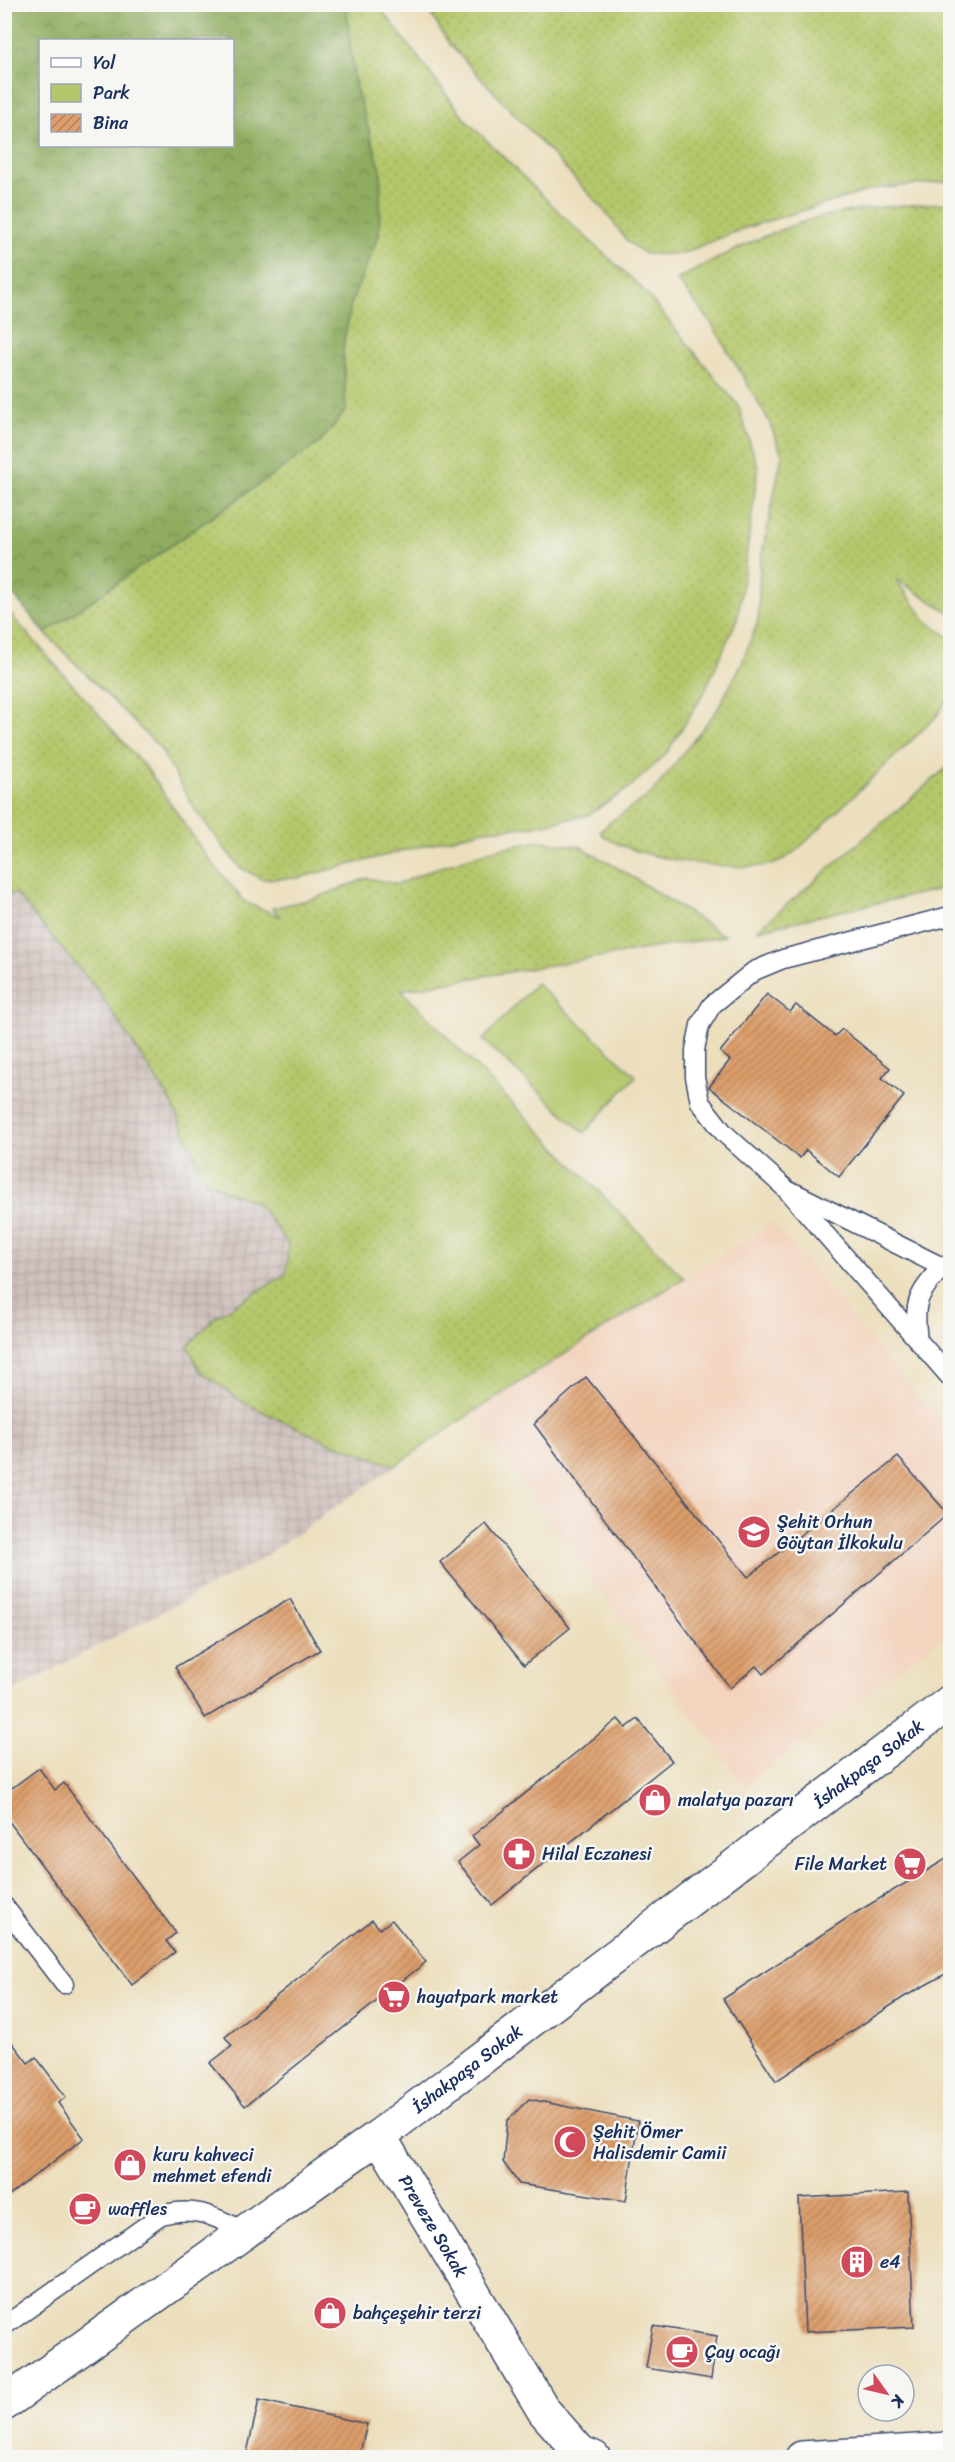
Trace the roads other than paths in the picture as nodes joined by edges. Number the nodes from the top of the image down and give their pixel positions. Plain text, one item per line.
1 (951, 916) edge
2 (785, 1188) junction
3 (947, 1269) edge
4 (918, 1340) junction
5 (951, 1377) edge
6 (951, 1702) edge
7 (4, 1906) edge
8 (64, 1984) dead end
9 (379, 2136) junction
10 (246, 2232) junction
11 (4, 2326) edge
12 (4, 2404) edge
13 (951, 2449) edge
14 (594, 2457) edge
15 (802, 2457) edge

1 - 2 lane
2 - 3 lane
2 - 4 lane
3 - 4 lane
4 - 5 lane
6 - 9 street, İshakpaşa Sokak
7 - 8 lane
9 - 10 street, İshakpaşa Sokak
9 - 14 street, Preveze Sokak
10 - 11 lane
10 - 12 street, İshakpaşa Sokak
13 - 15 street

